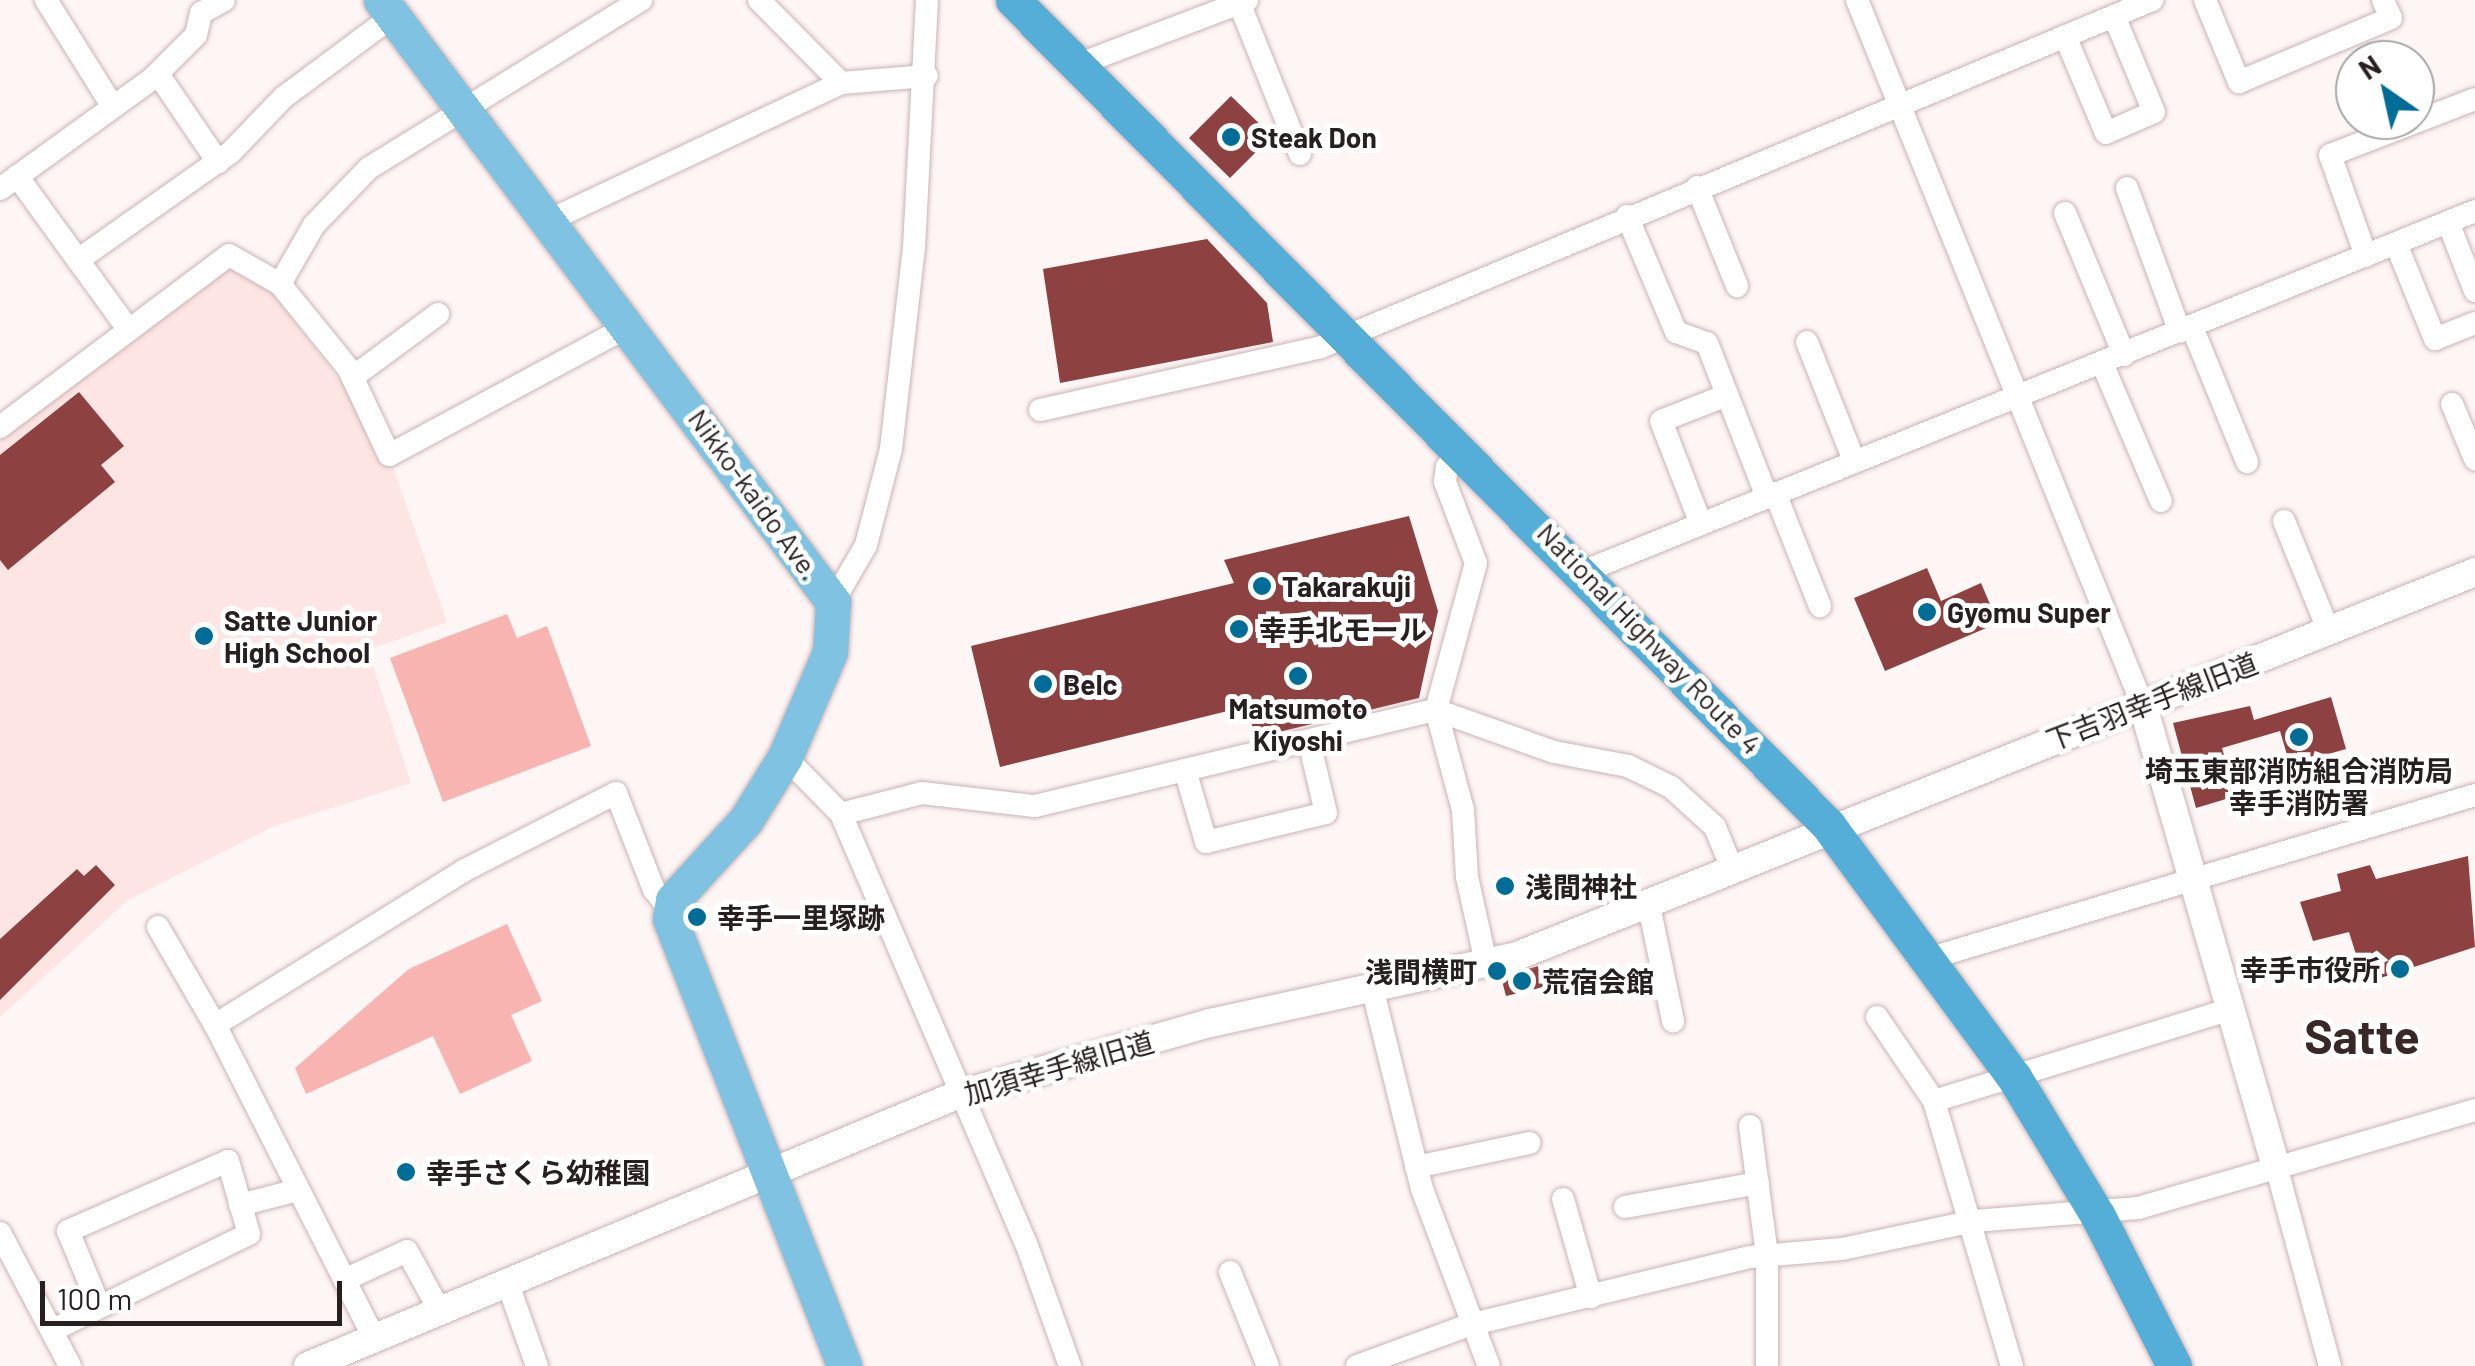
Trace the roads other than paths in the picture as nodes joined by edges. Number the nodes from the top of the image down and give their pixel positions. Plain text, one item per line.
1 (46, 0) edge
2 (224, 0) edge
3 (641, 0) edge
4 (758, 0) edge
5 (927, 0) edge
6 (1012, 0) edge
7 (1858, 0) edge
8 (2152, 0) edge
9 (2205, 0) edge
10 (2383, 0) edge
11 (1242, 1) edge
12 (387, 8) edge
13 (2114, 16) junction
14 (2065, 36) junction
15 (1078, 65) junction
16 (158, 74) junction
17 (927, 76) junction
18 (841, 84) junction
19 (2475, 98) edge
20 (1900, 104) junction
21 (113, 107) junction
22 (464, 107) junction
23 (1300, 154) dead end
24 (218, 162) junction
25 (9, 183) edge
26 (1697, 187) junction
27 (2126, 188) dead end
28 (2475, 211) edge
29 (2065, 212) dead end
30 (1627, 216) junction
31 (550, 220) junction
32 (2448, 222) junction
33 (2396, 244) junction
34 (2366, 256) junction
35 (78, 260) junction
36 (280, 284) junction
37 (1737, 286) dead end
38 (2475, 291) edge
39 (438, 314) dead end
40 (2475, 324) edge
41 (126, 326) junction
42 (629, 326) junction
43 (2186, 330) junction
44 (1346, 333) junction
45 (1806, 342) dead end
46 (2113, 359) junction
47 (354, 377) junction
48 (1727, 394) junction
49 (2017, 399) junction
50 (2452, 404) dead end
51 (1040, 410) dead end
52 (0, 426) edge
53 (1466, 450) junction
54 (2475, 459) edge
55 (1854, 462) junction
56 (2247, 462) dead end
57 (1771, 495) junction
58 (2161, 502) dead end
59 (2284, 520) dead end
60 (1701, 524) junction
61 (1585, 571) junction
62 (2475, 572) edge
63 (833, 602) junction
64 (1820, 606) dead end
65 (2328, 632) junction
66 (2143, 706) junction
67 (1436, 710) junction
68 (1308, 741) junction
69 (785, 757) junction
70 (1185, 770) junction
71 (2475, 795) edge
72 (842, 814) junction
73 (1828, 825) junction
74 (1732, 866) junction
75 (2193, 876) junction
76 (1648, 901) junction
77 (670, 908) junction
78 (158, 927) dead end
79 (1932, 958) junction
80 (1486, 962) junction
81 (1372, 987) junction
82 (2231, 1009) junction
83 (1878, 1017) dead end
84 (1672, 1020) dead end
85 (215, 1026) junction
86 (2014, 1078) junction
87 (957, 1096) junction
88 (1934, 1101) junction
89 (2475, 1110) edge
90 (1750, 1126) dead end
91 (1530, 1142) dead end
92 (2275, 1162) junction
93 (1416, 1167) junction
94 (770, 1173) junction
95 (1758, 1183) junction
96 (298, 1190) junction
97 (1563, 1199) dead end
98 (240, 1205) junction
99 (1626, 1207) dead end
100 (2098, 1216) junction
101 (1974, 1221) junction
102 (0, 1233) edge
103 (1767, 1256) junction
104 (1230, 1272) dead end
105 (344, 1280) junction
106 (509, 1286) junction
107 (1591, 1297) junction
108 (98, 1303) junction
109 (441, 1312) junction
110 (1470, 1325) junction
111 (57, 1328) junction
112 (374, 1338) junction
113 (2171, 1365) edge
114 (70, 1366) edge
115 (308, 1366) edge
116 (536, 1366) edge
117 (844, 1366) edge
118 (1070, 1366) edge
119 (1268, 1366) edge
120 (1357, 1366) edge
121 (1489, 1366) edge
122 (1766, 1366) edge
123 (2012, 1366) edge
124 (2330, 1366) edge

1 - 21 street
2 - 16 street
3 - 22 street
4 - 18 street
5 - 17 street
6 - 15 highway, National Highway Route 4
7 - 20 street
8 - 13 street
9 - 10 street
11 - 15 street
11 - 23 street
12 - 22 main road, Nikko-kaido Ave.
12 - 24 street
13 - 14 street
13 - 14 street
14 - 20 street
15 - 44 highway, National Highway Route 4
16 - 21 street
16 - 24 street
17 - 18 street
17 - 63 street
18 - 31 street
19 - 34 street
20 - 26 street
20 - 49 street
21 - 25 street
22 - 31 main road, Nikko-kaido Ave.
22 - 36 street
24 - 35 street
25 - 35 street
26 - 30 street
26 - 37 street
27 - 43 street
28 - 32 street
29 - 46 street
30 - 44 street
30 - 48 street
31 - 42 main road, Nikko-kaido Ave.
32 - 33 street
32 - 38 street
33 - 34 street
33 - 40 street
34 - 43 street
35 - 41 street
36 - 41 street
36 - 47 street
39 - 47 street
41 - 52 street
42 - 47 street
42 - 63 main road, Nikko-kaido Ave.
43 - 46 street
43 - 56 street
44 - 51 street
44 - 53 highway, National Highway Route 4
45 - 55 street
46 - 49 street
46 - 58 street
48 - 57 street
48 - 60 street
49 - 55 street
49 - 66 street
50 - 54 street
53 - 61 highway, National Highway Route 4
53 - 67 street
55 - 57 street
57 - 60 street
57 - 64 street
59 - 65 street
60 - 61 street
61 - 73 highway, National Highway Route 4
62 - 65 street, 下吉羽幸手線旧道
63 - 69 main road, Nikko-kaido Ave.
65 - 66 street, 下吉羽幸手線旧道
66 - 73 street, 下吉羽幸手線旧道
66 - 75 street
67 - 68 street
67 - 74 street
67 - 80 street
68 - 70 street
68 - 70 street
69 - 72 street
69 - 77 main road, Nikko-kaido Ave.
70 - 72 street
71 - 75 street
72 - 87 street
73 - 74 street, 加須幸手線旧道
73 - 79 highway, National Highway Route 4
74 - 76 street, 加須幸手線旧道
75 - 79 street
75 - 82 street
76 - 80 street, 加須幸手線旧道
76 - 84 street
77 - 85 street
77 - 94 main road
78 - 85 street
79 - 86 highway, National Highway Route 4
80 - 81 street, 加須幸手線旧道
81 - 87 street, 加須幸手線旧道
81 - 93 street
82 - 86 street
82 - 92 street
83 - 88 street
85 - 96 street
86 - 88 street
86 - 100 highway, National Highway Route 4
87 - 94 street, 加須幸手線旧道
87 - 118 street
88 - 101 street
89 - 92 street
90 - 95 street
91 - 93 street
92 - 100 street
92 - 124 street
93 - 110 street
94 - 106 street, 加須幸手線旧道
94 - 117 main road
95 - 99 street
95 - 103 street
96 - 98 street
96 - 105 street
97 - 107 street
98 - 108 street
98 - 108 street
100 - 101 street
100 - 113 highway, National Highway Route 4
101 - 103 street
101 - 123 street
102 - 111 street
103 - 107 street
103 - 122 street
104 - 119 street
105 - 109 street
105 - 112 street
106 - 109 street, 加須幸手線旧道
106 - 116 street
107 - 110 street
108 - 111 street
109 - 112 street, 加須幸手線旧道
110 - 120 street
110 - 121 street
111 - 114 street
112 - 115 street, 加須幸手線旧道

